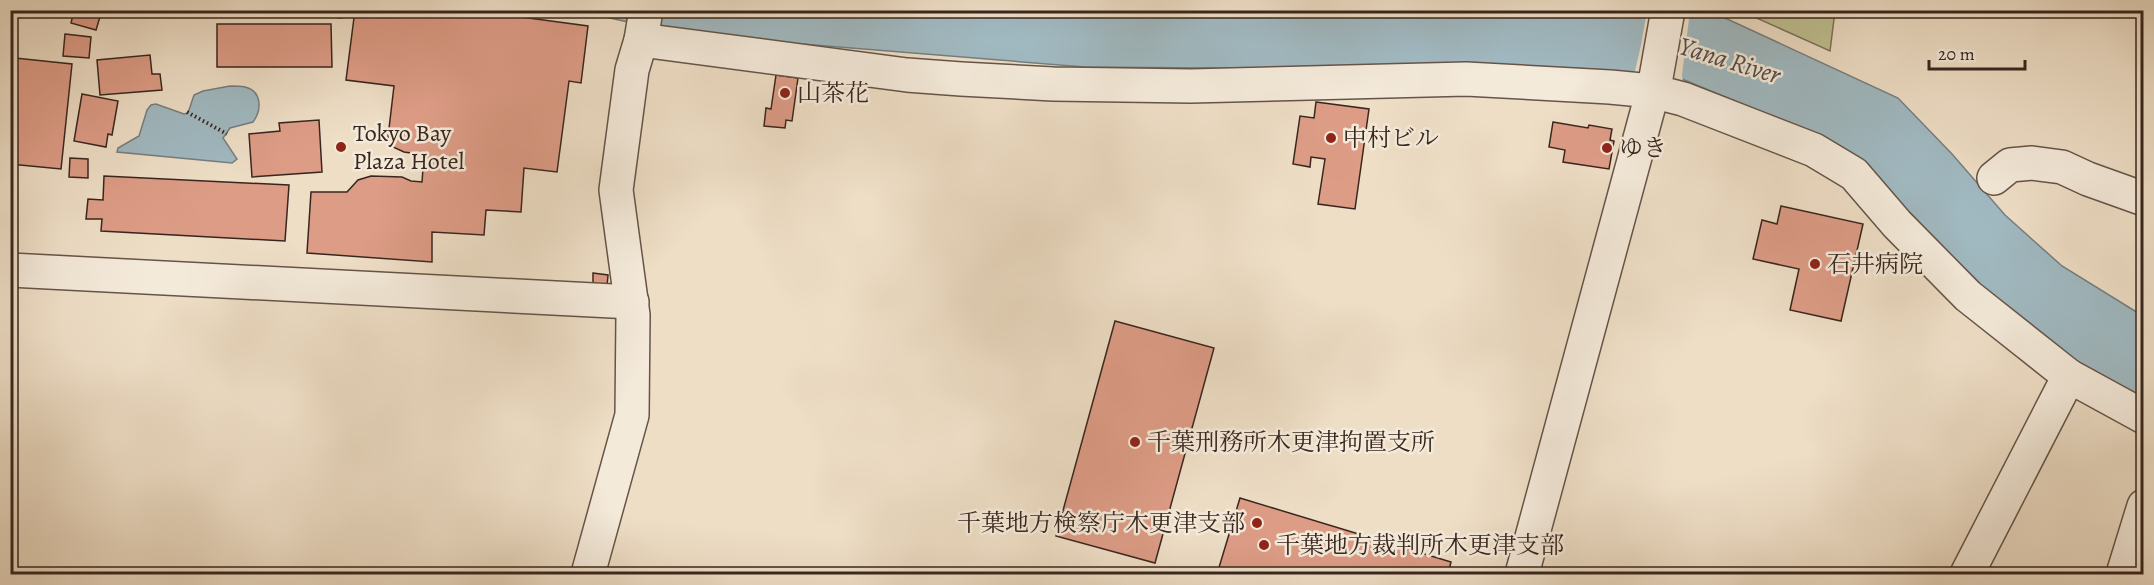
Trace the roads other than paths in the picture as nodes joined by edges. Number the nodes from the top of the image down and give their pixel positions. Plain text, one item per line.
1 (1668, 10) edge
2 (644, 27) edge
3 (1653, 87) junction
4 (1994, 178) dead end
5 (2144, 199) edge
6 (10, 270) edge
7 (632, 302) junction
8 (2068, 376) junction
9 (2144, 417) edge
10 (2144, 506) edge
11 (588, 574) edge
12 (1522, 574) edge
13 (1967, 574) edge
14 (2123, 574) edge

1 - 3 street
2 - 3 street
2 - 7 street
3 - 8 street
3 - 12 street
4 - 5 street
6 - 7 street
7 - 11 street
8 - 9 street
8 - 13 street
10 - 14 street

